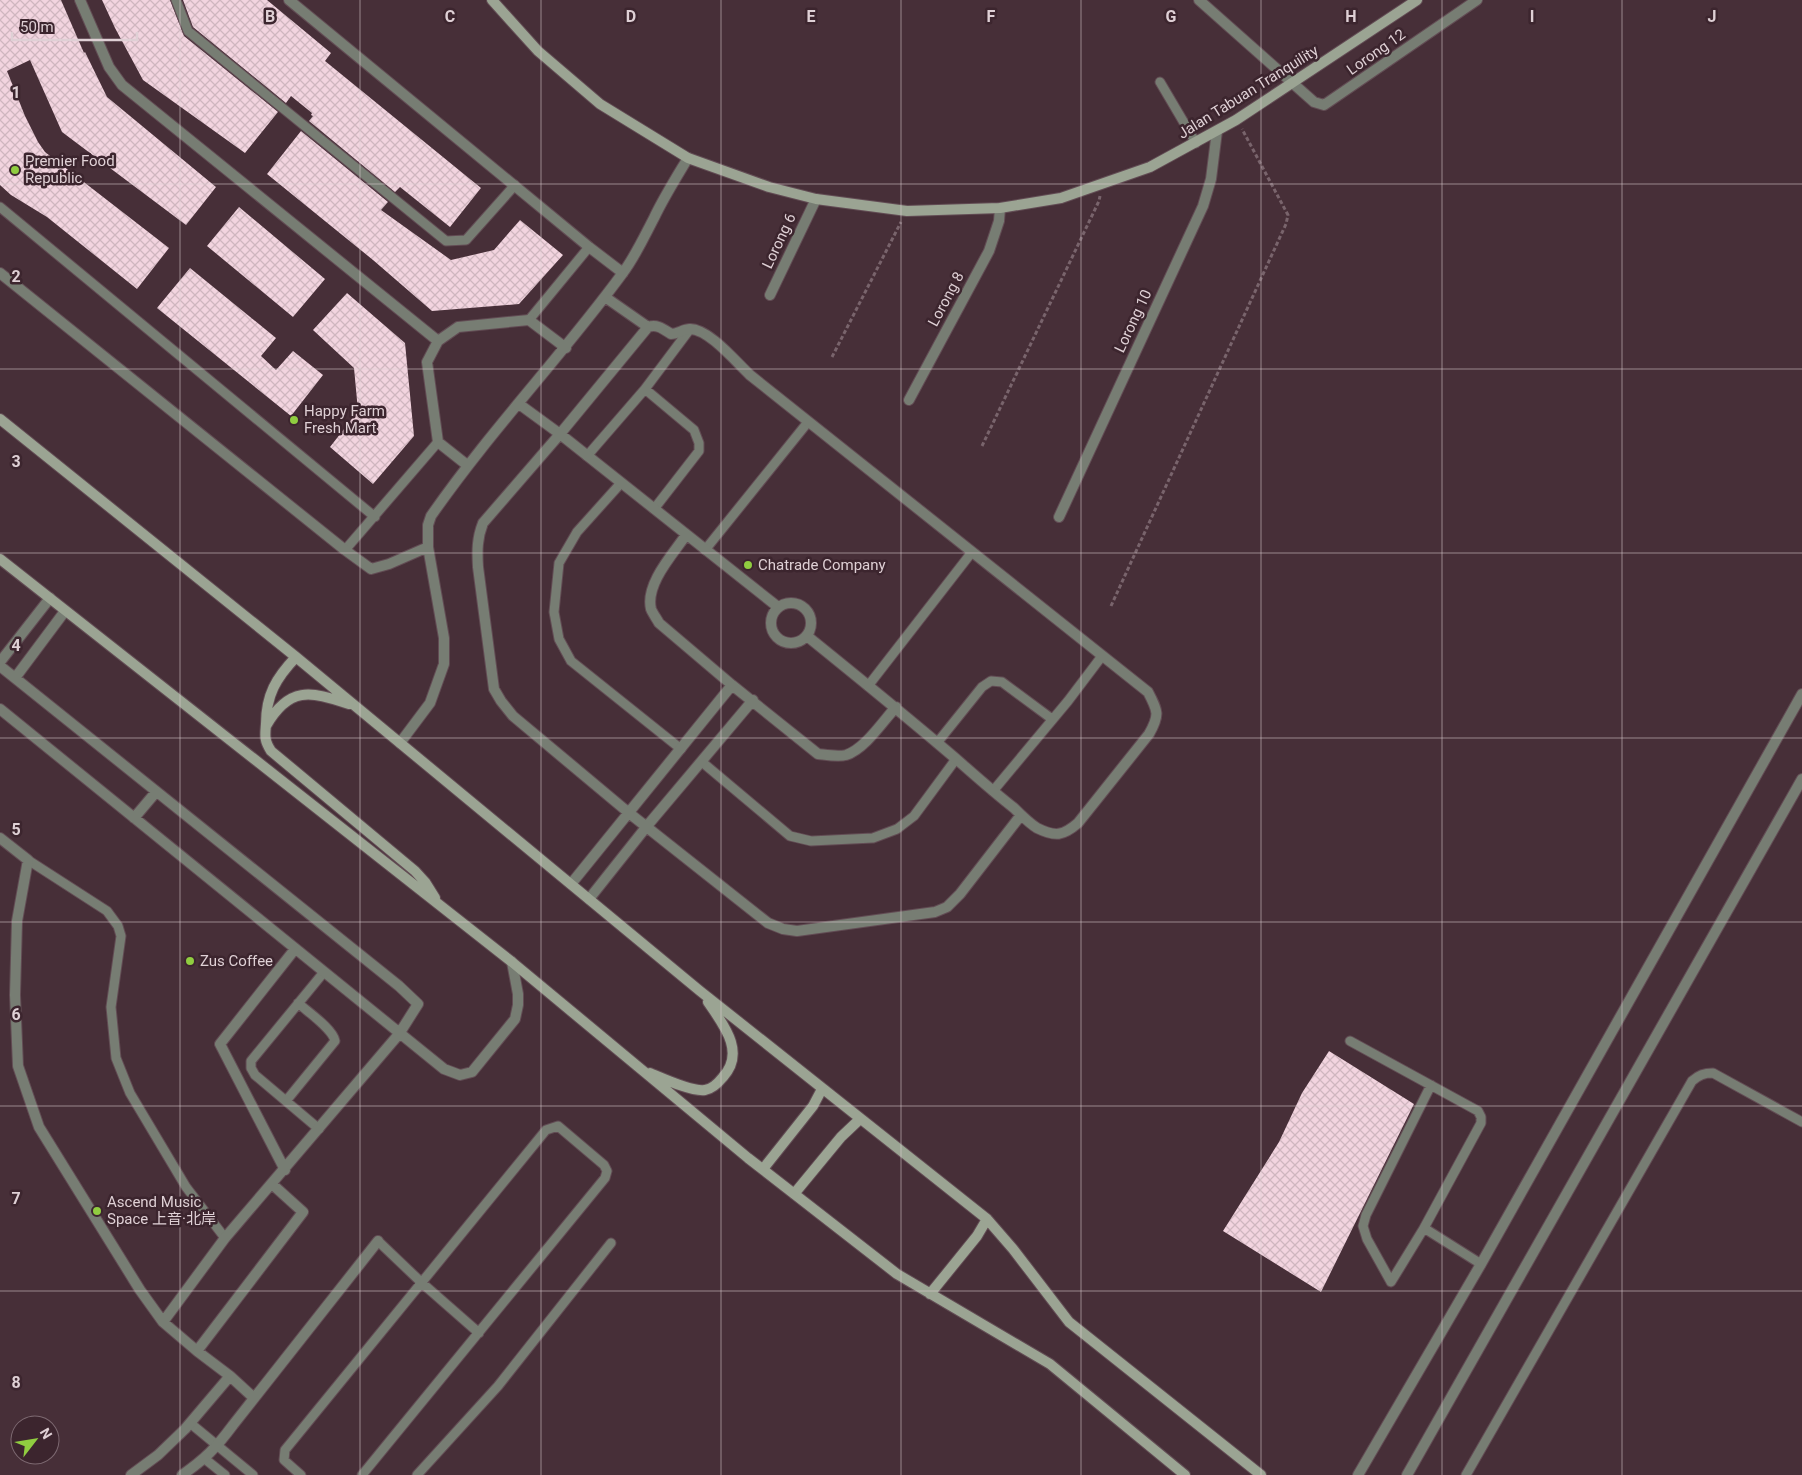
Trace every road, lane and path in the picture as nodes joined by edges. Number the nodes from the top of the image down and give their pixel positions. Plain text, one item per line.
1 (80, 0) edge
2 (176, 0) edge
3 (289, 0) edge
4 (492, 0) edge
5 (1199, 0) edge
6 (1417, 0) edge
7 (1477, 0) edge
8 (1160, 82) dead end
9 (1294, 83) junction
10 (1236, 120) junction
11 (1217, 131) junction
12 (1196, 143) junction
13 (688, 158) junction
14 (514, 185) junction
15 (1097, 187) junction
16 (816, 199) junction
17 (0, 207) edge
18 (1000, 208) junction
19 (907, 211) junction
20 (589, 247) junction
21 (0, 273) edge
22 (623, 273) junction
23 (770, 295) dead end
24 (605, 297) junction
25 (529, 320) junction
26 (648, 327) junction
27 (690, 329) junction
28 (438, 341) junction
29 (566, 348) junction
30 (832, 357) dead end
31 (644, 389) junction
32 (910, 400) dead end
33 (519, 404) junction
34 (0, 419) edge
35 (808, 422) junction
36 (560, 434) junction
37 (438, 442) junction
38 (982, 446) dead end
39 (587, 456) junction
40 (467, 465) junction
41 (621, 483) junction
42 (654, 509) junction
43 (375, 517) junction
44 (1059, 517) dead end
45 (686, 535) junction
46 (428, 547) junction
47 (345, 550) junction
48 (705, 550) junction
49 (972, 552) junction
50 (0, 559) edge
51 (50, 598) junction
52 (1111, 606) dead end
53 (778, 607) junction
54 (65, 611) junction
55 (807, 636) junction
56 (1102, 656) junction
57 (296, 657) junction
58 (0, 662) edge
59 (0, 666) edge
60 (15, 678) junction
61 (732, 685) junction
62 (868, 686) junction
63 (1802, 694) edge
64 (753, 700) junction
65 (356, 707) junction
66 (896, 707) junction
67 (0, 709) edge
68 (1052, 719) junction
69 (266, 726) junction
70 (400, 743) junction
71 (937, 743) junction
72 (681, 750) junction
73 (956, 759) junction
74 (702, 762) junction
75 (1802, 780) edge
76 (993, 791) junction
77 (156, 792) junction
78 (630, 813) junction
79 (1021, 815) junction
80 (134, 818) junction
81 (647, 826) junction
82 (0, 838) edge
83 (28, 860) junction
84 (571, 884) junction
85 (589, 899) junction
86 (438, 903) junction
87 (295, 949) junction
88 (512, 962) junction
89 (324, 972) junction
90 (700, 991) junction
91 (298, 1003) junction
92 (400, 1034) junction
93 (1350, 1041) dead end
94 (640, 1069) junction
95 (1431, 1085) junction
96 (822, 1089) junction
97 (286, 1101) junction
98 (860, 1119) junction
99 (1802, 1122) edge
100 (319, 1129) junction
101 (762, 1169) junction
102 (285, 1170) junction
103 (272, 1184) junction
104 (794, 1194) junction
105 (987, 1219) junction
106 (1424, 1228) junction
107 (225, 1238) junction
108 (378, 1241) joint
109 (611, 1243) dead end
110 (1481, 1264) junction
111 (422, 1283) junction
112 (930, 1294) junction
113 (163, 1322) junction
114 (479, 1333) junction
115 (197, 1351) junction
116 (230, 1376) junction
117 (254, 1398) junction
118 (190, 1423) junction
119 (218, 1446) junction
120 (205, 1459) junction
121 (131, 1475) edge
122 (182, 1475) edge
123 (225, 1475) edge
124 (253, 1475) edge
125 (301, 1475) edge
126 (362, 1475) edge
127 (417, 1475) edge
128 (1185, 1475) edge
129 (1262, 1475) edge
130 (1358, 1475) edge
131 (1407, 1475) edge
132 (1466, 1475) edge

1 - 28 street
2 - 14 lane
3 - 14 street
4 - 13 street, Jalan Tabuan Tranquility
5 - 9 street
6 - 9 street, Jalan Tabuan Tranquility
7 - 9 street, Lorong 12
8 - 12 lane
9 - 10 street, Jalan Tabuan Tranquility
10 - 11 street, Jalan Tabuan Tranquility
10 - 52 path
11 - 12 street, Jalan Tabuan Tranquility
11 - 44 street, Lorong 10
12 - 15 street, Jalan Tabuan Tranquility
13 - 16 street, Jalan Tabuan Tranquility
13 - 22 street
14 - 20 street
15 - 18 street, Jalan Tabuan Tranquility
15 - 38 path
16 - 19 street, Jalan Tabuan Tranquility
16 - 23 street, Lorong 6
17 - 43 lane
18 - 19 street, Jalan Tabuan Tranquility
18 - 32 street, Lorong 8
19 - 30 path
20 - 22 street
20 - 25 lane
21 - 47 street
22 - 24 street
24 - 26 street
24 - 29 street
25 - 28 street
25 - 29 street
26 - 27 street
26 - 36 street
27 - 31 lane
27 - 35 street
28 - 37 street
29 - 33 street
31 - 39 lane
31 - 42 lane
33 - 36 street
33 - 40 street
34 - 57 street
35 - 48 lane
35 - 49 street
36 - 39 street
36 - 78 street
37 - 40 street
37 - 43 lane
39 - 41 street
40 - 46 street
41 - 42 street
41 - 72 lane
42 - 45 street
43 - 47 lane
45 - 48 street
45 - 61 street
46 - 47 street
46 - 70 street
48 - 53 street
49 - 56 street
49 - 62 lane
50 - 51 street
51 - 54 street
51 - 58 street
53 - 55 street
53 - 55 street
54 - 60 street
54 - 86 street
55 - 62 street
56 - 68 lane
56 - 79 street
57 - 65 street
57 - 69 street
59 - 60 street
60 - 77 street
61 - 64 street
61 - 72 street
62 - 66 street
63 - 110 street
64 - 66 street
64 - 74 street
65 - 69 street
65 - 70 street
66 - 71 street
67 - 80 street
68 - 71 lane
68 - 76 lane
69 - 86 street
70 - 84 street
71 - 73 street
72 - 78 street
73 - 74 lane
73 - 76 street
74 - 81 street
75 - 131 street
76 - 79 street
77 - 80 street
77 - 92 street
78 - 81 street
78 - 84 street
79 - 81 street
80 - 87 street
81 - 85 street
82 - 83 street
83 - 107 lane
83 - 113 street
84 - 85 street
85 - 90 street
86 - 88 street
87 - 89 street
87 - 102 street
88 - 92 street
88 - 94 street
89 - 91 lane
89 - 92 street
90 - 94 street
90 - 96 street
91 - 97 lane
91 - 97 lane
92 - 100 street
93 - 95 lane
94 - 101 street
95 - 106 lane
95 - 106 lane
96 - 98 street
96 - 101 street
97 - 100 lane
98 - 104 street
98 - 105 street
99 - 132 lane
100 - 102 street
101 - 104 street
102 - 103 street
103 - 107 street
103 - 115 street
104 - 112 street
105 - 112 street
105 - 129 street
106 - 110 lane
107 - 113 street
108 - 111 lane
108 - 117 street
109 - 127 lane
110 - 130 street
111 - 114 lane
111 - 114 lane
111 - 125 lane
112 - 128 street
113 - 115 street
114 - 126 lane
115 - 116 street
116 - 117 street
116 - 118 street
117 - 119 street
118 - 119 lane
118 - 121 street
119 - 120 street
119 - 124 lane
120 - 122 street
120 - 123 lane

